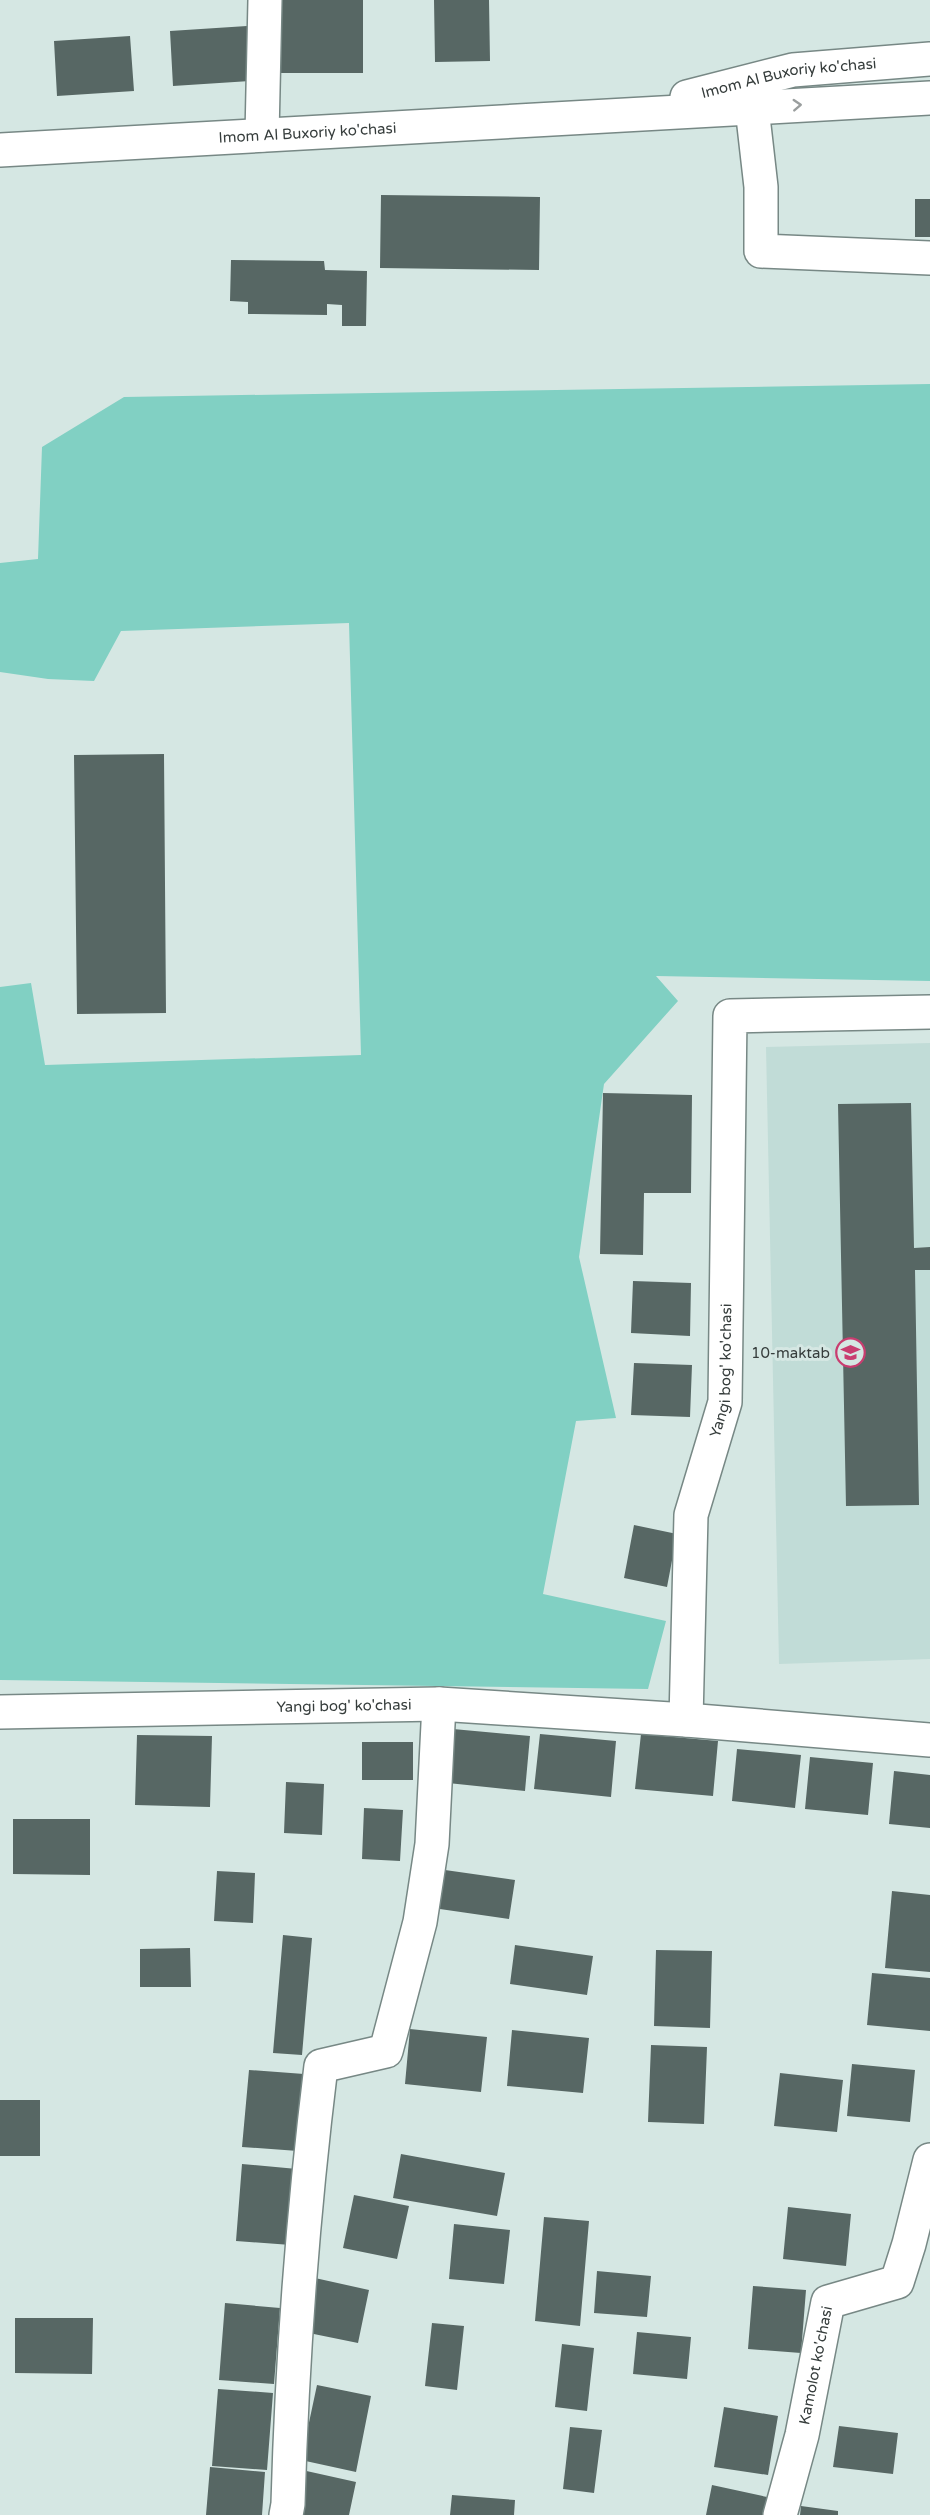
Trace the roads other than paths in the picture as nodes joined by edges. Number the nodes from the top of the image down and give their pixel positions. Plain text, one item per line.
1 (265, 0) edge
2 (930, 59) edge
3 (930, 98) edge
4 (752, 108) junction
5 (613, 116) junction
6 (261, 135) junction
7 (0, 150) edge
8 (930, 258) edge
9 (930, 1012) edge
10 (439, 1704) junction
11 (0, 1712) edge
12 (686, 1720) junction
13 (930, 1740) edge
14 (930, 2160) edge
15 (286, 2515) edge
16 (780, 2515) edge

1 - 6 street
2 - 5 street, Imom Al Buxoriy ko'chasi
4 -> 3 street, Imom Al Buxoriy ko'chasi
4 - 5 street, Imom Al Buxoriy ko'chasi
4 - 8 street
5 - 6 street, Imom Al Buxoriy ko'chasi
6 - 7 street, Imom Al Buxoriy ko'chasi
9 - 12 street, Yangi bog' ko'chasi
10 - 11 street, Yangi bog' ko'chasi
10 - 12 street, Yangi bog' ko'chasi
10 - 15 street
12 - 13 street, Yangi bog' ko'chasi
14 - 16 street, Kamolot ko'chasi

